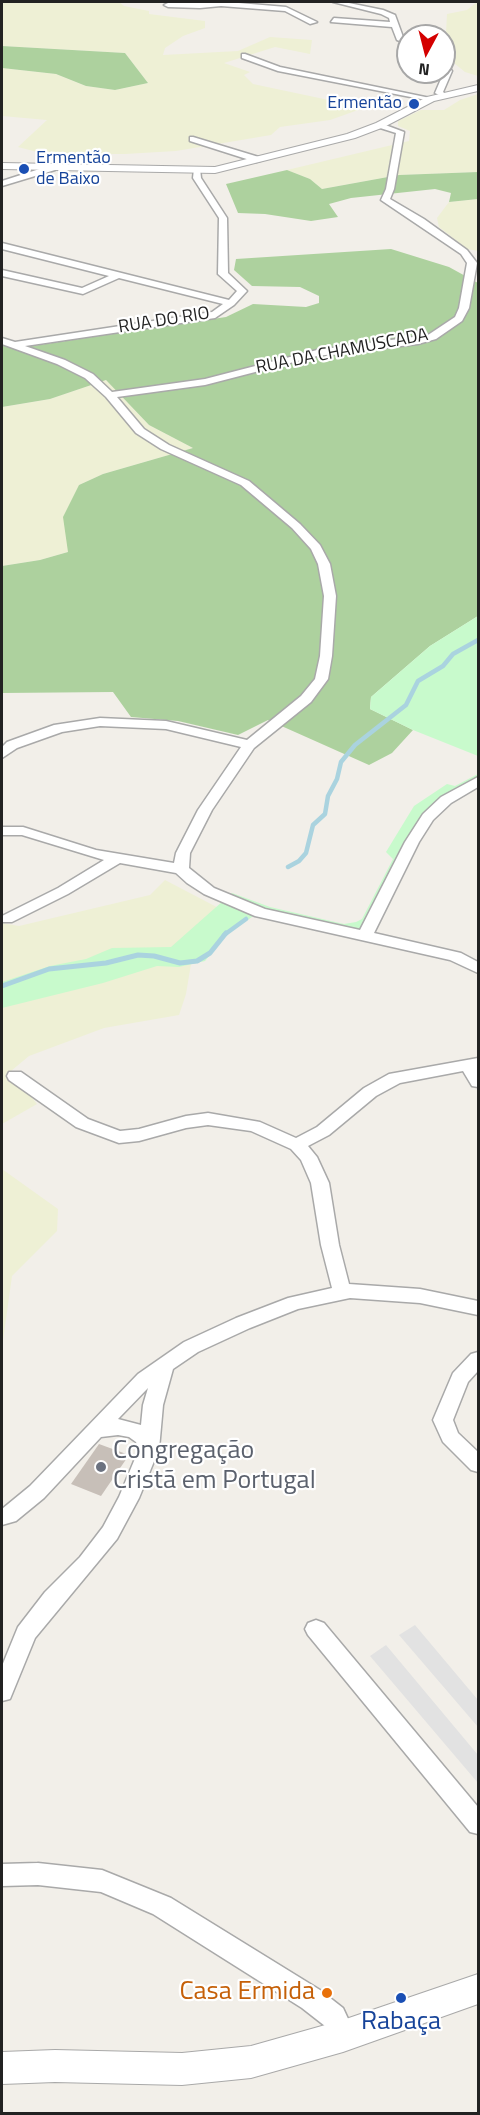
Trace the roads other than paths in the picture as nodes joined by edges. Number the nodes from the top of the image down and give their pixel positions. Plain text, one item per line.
1 (337, 2) edge
2 (223, 3) edge
3 (346, 3) junction
4 (168, 5) dead end
5 (387, 5) dead end
6 (334, 20) dead end
7 (312, 22) dead end
8 (395, 25) joint
9 (245, 56) dead end
10 (443, 84) edge
11 (478, 88) edge
12 (443, 95) junction
13 (431, 99) junction
14 (380, 125) junction
15 (193, 139) dead end
16 (259, 160) junction
17 (2, 166) edge
18 (52, 168) junction
19 (197, 171) junction
20 (2, 184) edge
21 (2, 246) edge
22 (2, 273) edge
23 (118, 275) junction
24 (231, 303) junction
25 (2, 341) edge
26 (15, 345) junction
27 (110, 395) junction
28 (249, 745) junction
29 (5, 748) edge
30 (478, 781) edge
31 (2, 831) edge
32 (116, 859) junction
33 (181, 869) junction
34 (7, 920) dead end
35 (364, 937) junction
36 (476, 964) edge
37 (473, 1064) edge
38 (15, 1076) dead end
39 (478, 1082) edge
40 (297, 1145) junction
41 (342, 1293) junction
42 (478, 1308) edge
43 (478, 1359) edge
44 (165, 1365) junction
45 (93, 1431) junction
46 (149, 1449) junction
47 (478, 1464) edge
48 (2, 1517) edge
49 (316, 1629) dead end
50 (2, 1692) edge
51 (478, 1824) edge
52 (2, 1875) edge
53 (478, 1989) edge
54 (343, 2036) junction
55 (2, 2068) edge

1 - 3 street
2 - 4 street
2 - 7 street
3 - 5 street
3 - 8 street
6 - 8 street
9 - 13 street
10 - 12 street
11 - 12 street
12 - 13 street
13 - 14 street
14 - 16 street
14 - 27 street, RUA DA CHAMUSCADA
15 - 16 street
16 - 19 street
17 - 18 street
18 - 19 street
18 - 20 street
19 - 24 street, RUA DO RIO
21 - 23 street
22 - 23 street
23 - 24 street
24 - 26 street, RUA DO RIO
25 - 26 street
26 - 27 street
27 - 28 street
28 - 29 street
28 - 33 street
30 - 35 street
31 - 32 street
32 - 33 street
32 - 34 street
33 - 35 street
35 - 36 street
37 - 39 street
37 - 40 street
38 - 40 street
40 - 41 street
41 - 42 street
41 - 44 street
43 - 47 street
44 - 45 street
44 - 46 street
45 - 46 street
45 - 48 street
46 - 50 street
49 - 51 street
52 - 54 street
53 - 54 street
54 - 55 street

